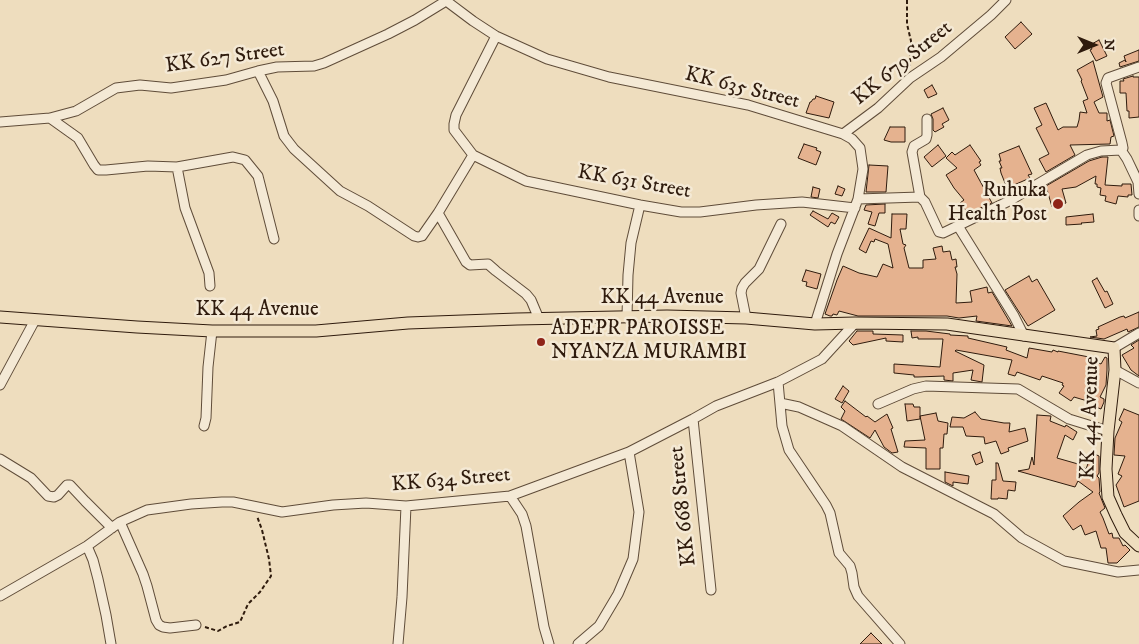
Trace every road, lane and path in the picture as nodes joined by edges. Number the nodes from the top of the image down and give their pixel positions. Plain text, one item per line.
1 (446, 0) edge
2 (907, 0) edge
3 (1006, 0) edge
4 (496, 36) junction
5 (1139, 67) edge
6 (258, 71) junction
7 (910, 78) junction
8 (50, 118) junction
9 (927, 119) dead end
10 (0, 122) edge
11 (843, 134) junction
12 (1122, 150) junction
13 (473, 155) junction
14 (177, 166) junction
15 (1139, 194) edge
16 (920, 197) junction
17 (857, 203) junction
18 (640, 205) junction
19 (1139, 210) edge
20 (438, 214) junction
21 (1139, 216) edge
22 (781, 224) dead end
23 (958, 226) junction
24 (274, 239) dead end
25 (210, 286) dead end
26 (0, 317) edge
27 (627, 317) junction
28 (746, 318) junction
29 (540, 319) junction
30 (35, 320) junction
31 (855, 323) junction
32 (815, 324) junction
33 (212, 331) junction
34 (1139, 333) edge
35 (1024, 336) junction
36 (1114, 348) junction
37 (1115, 370) junction
38 (778, 382) junction
39 (1139, 383) edge
40 (0, 385) edge
41 (780, 403) junction
42 (878, 404) dead end
43 (693, 419) junction
44 (204, 426) dead end
45 (1108, 431) junction
46 (629, 452) junction
47 (0, 459) edge
48 (510, 496) junction
49 (253, 506) junction
50 (406, 506) junction
51 (116, 525) junction
52 (87, 546) junction
53 (1139, 546) edge
54 (1139, 570) edge
55 (710, 590) dead end
56 (0, 596) edge
57 (196, 625) joint
58 (401, 643) edge
59 (111, 644) edge
60 (549, 644) edge
61 (578, 644) edge
62 (900, 644) edge

1 - 4 street, KK 635 Street
1 - 6 street, KK 627 Street
2 - 7 path
3 - 7 street, KK 679 Street
4 - 11 street, KK 635 Street
4 - 13 street, KK 631 Street
5 - 12 street
6 - 8 street, KK 627 Street
6 - 20 street
7 - 11 street, KK 679 Street
8 - 10 street, KK 627 Street
8 - 14 street
9 - 16 street
11 - 17 street, KK 635 Street
12 - 15 street
12 - 23 street
13 - 18 street, KK 631 Street
13 - 20 street
14 - 24 street
14 - 25 street
16 - 17 street, KK 631 Street
16 - 23 street
17 - 18 street, KK 631 Street
17 - 32 street, KK 635 Street
18 - 27 street
19 - 21 street
20 - 29 street
22 - 28 street
23 - 35 street
26 - 30 main road, KK 44 Avenue
27 - 28 main road, KK 44 Avenue
27 - 29 main road, KK 44 Avenue
28 - 32 main road, KK 44 Avenue
29 - 33 main road, KK 44 Avenue
30 - 33 main road, KK 44 Avenue
30 - 40 street
31 - 32 main road, KK 44 Avenue
31 - 35 main road, KK 44 Avenue
31 - 38 street, KK 634 Street
33 - 44 street
34 - 36 street
35 - 36 main road, KK 44 Avenue
36 - 37 main road, KK 44 Avenue
37 - 39 street
37 - 45 main road, KK 44 Avenue
38 - 41 street
38 - 43 street, KK 634 Street
41 - 54 street
41 - 62 street
42 - 45 street
43 - 46 street, KK 634 Street
43 - 55 street, KK 668 Street
45 - 53 main road, KK 44 Avenue
46 - 48 street, KK 634 Street
46 - 61 street
47 - 51 street
48 - 50 street, KK 634 Street
48 - 60 street
49 - 50 street, KK 634 Street
49 - 51 street, KK 634 Street
49 - 57 path
50 - 58 street
51 - 52 street, KK 634 Street
51 - 57 street
52 - 56 street, KK 634 Street
52 - 59 street

